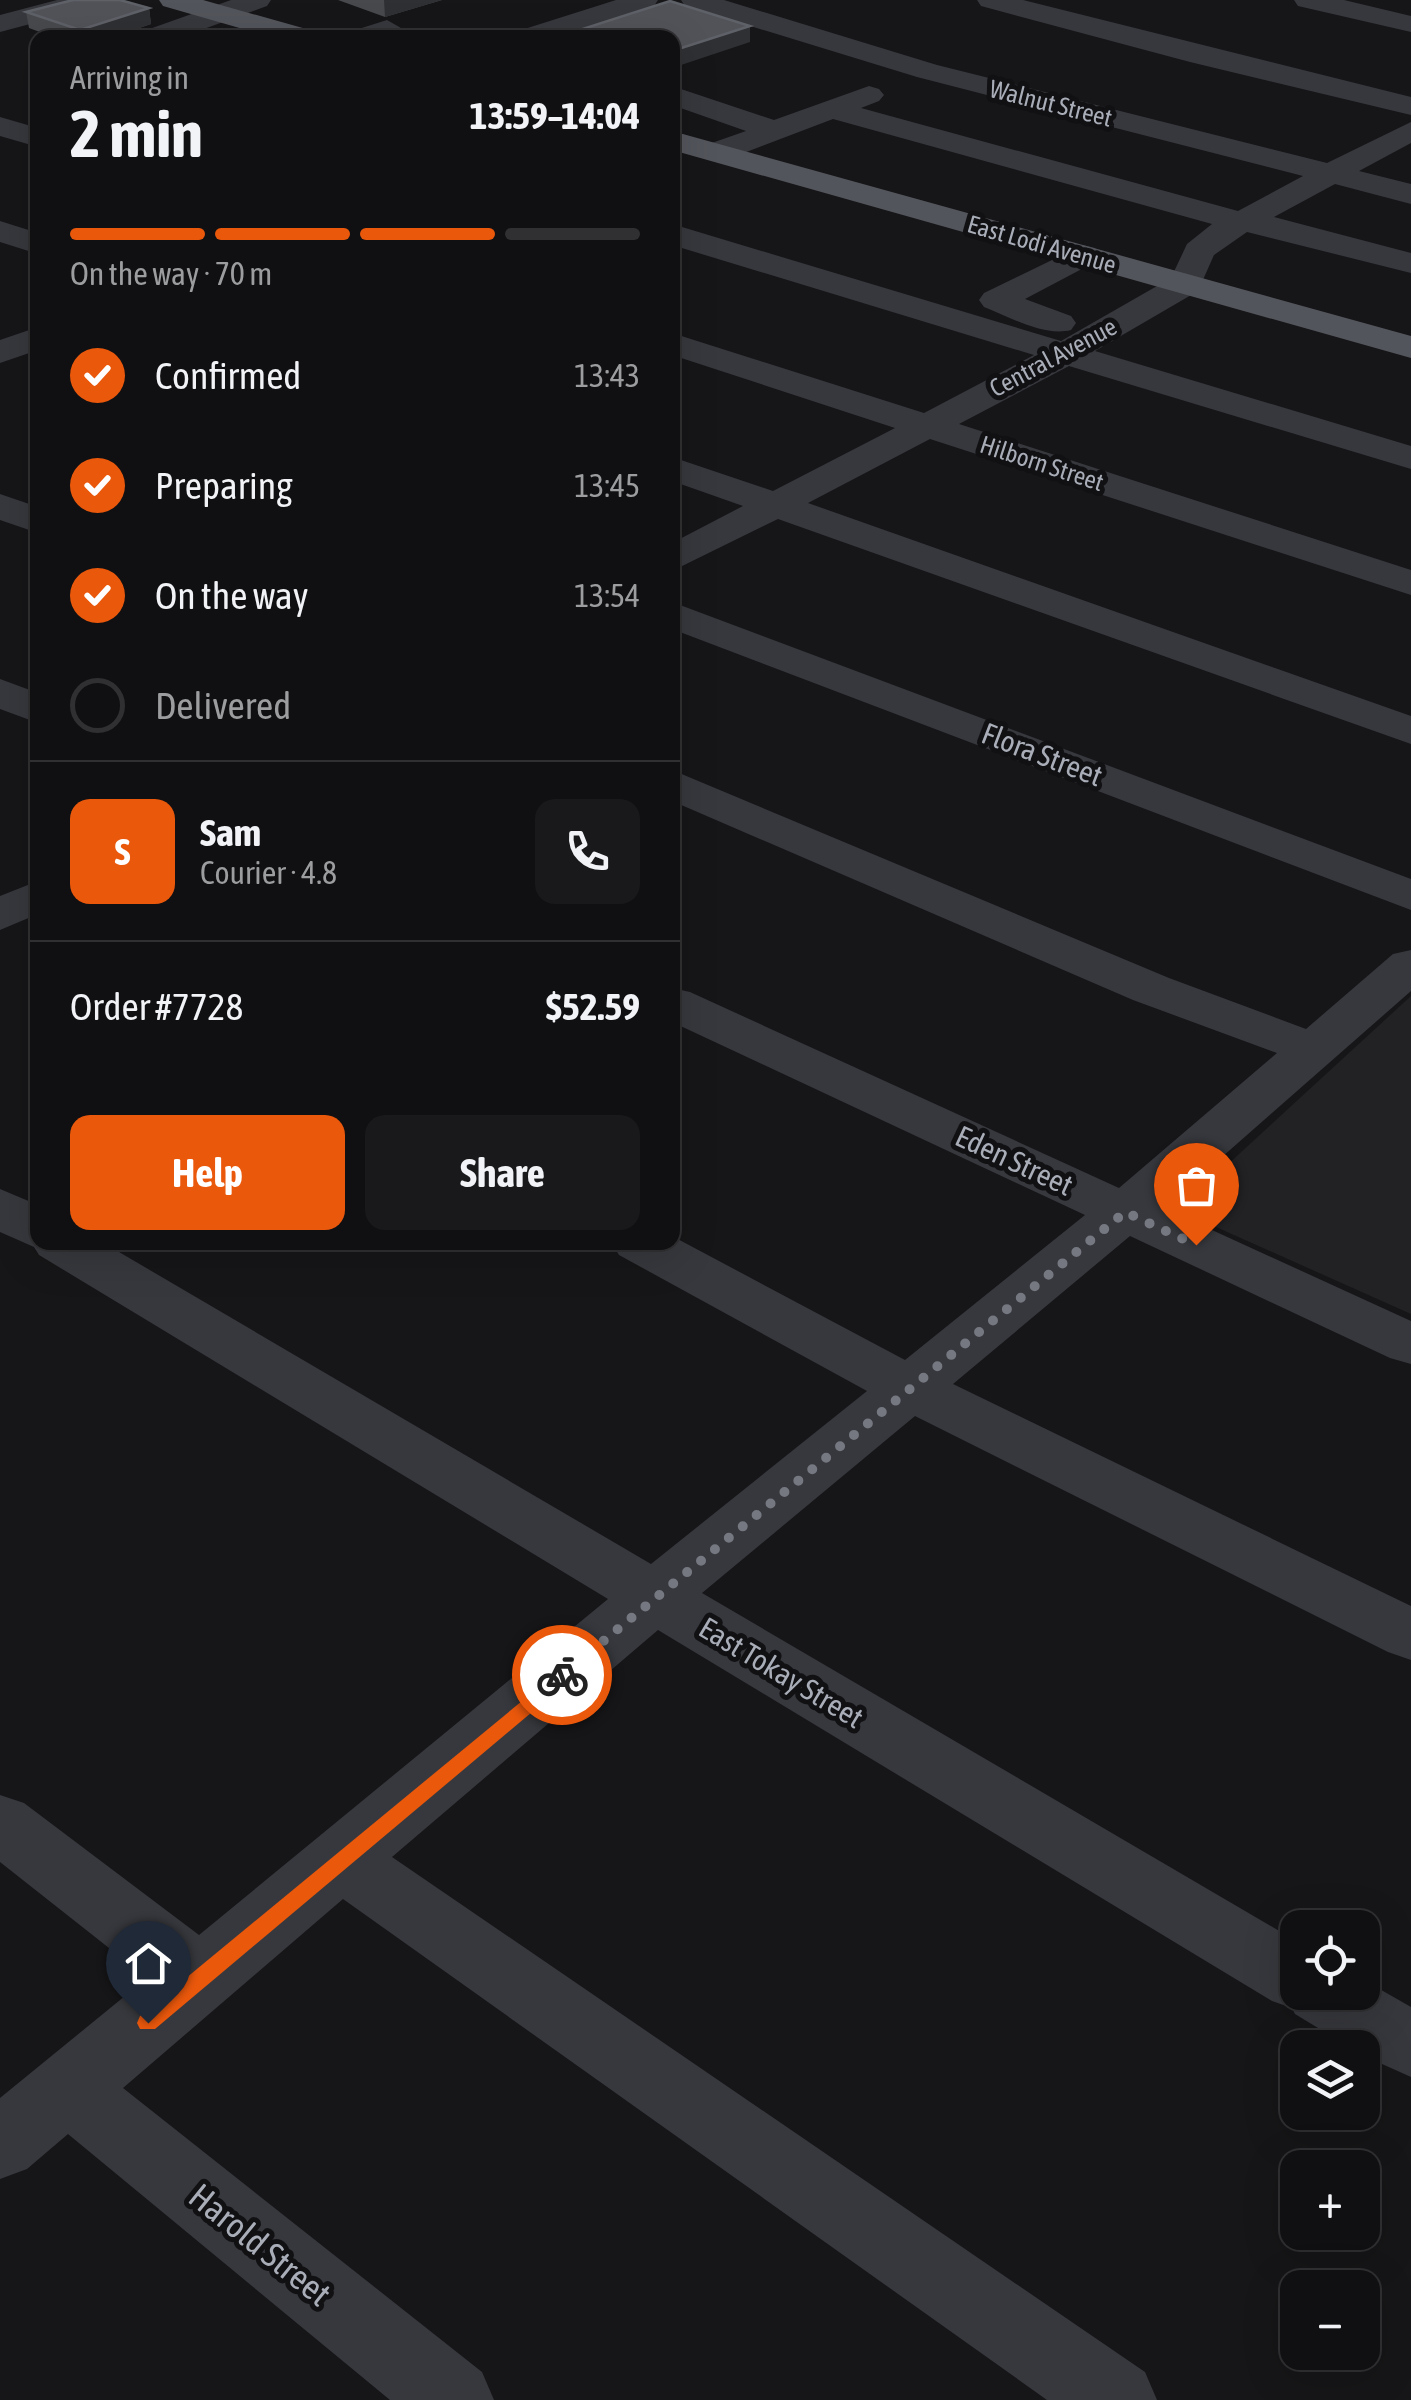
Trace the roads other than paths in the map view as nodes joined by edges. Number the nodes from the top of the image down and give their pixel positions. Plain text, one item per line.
1 (88, 0) edge
2 (173, 0) edge
3 (256, 0) edge
4 (644, 0) edge
5 (695, 0) edge
6 (990, 0) edge
7 (1308, 0) edge
8 (218, 12) junction
9 (0, 24) edge
10 (1411, 24) edge
11 (387, 28) dead end
12 (171, 30) edge
13 (280, 30) edge
14 (381, 30) edge
15 (551, 30) edge
16 (0, 32) edge
17 (30, 41) edge
18 (927, 72) junction
19 (680, 98) edge
20 (1411, 106) edge
21 (834, 110) junction
22 (0, 126) edge
23 (776, 131) junction
24 (1411, 131) edge
25 (30, 135) edge
26 (680, 142) edge
27 (716, 152) junction
28 (1330, 173) junction
29 (1411, 194) edge
30 (1243, 221) junction
31 (0, 231) edge
32 (680, 236) edge
33 (30, 241) edge
34 (1083, 255) junction
35 (1411, 263) edge
36 (1186, 284) junction
37 (1094, 336) junction
38 (30, 341) edge
39 (680, 346) edge
40 (1411, 347) edge
41 (0, 352) edge
42 (1062, 355) junction
43 (0, 363) edge
44 (30, 374) edge
45 (925, 424) junction
46 (1411, 458) edge
47 (680, 471) edge
48 (776, 505) junction
49 (0, 506) edge
50 (30, 518) edge
51 (680, 555) edge
52 (1411, 583) edge
53 (680, 617) edge
54 (0, 692) edge
55 (30, 706) edge
56 (1411, 731) edge
57 (680, 787) edge
58 (1411, 896) edge
59 (30, 899) edge
60 (0, 915) edge
61 (1411, 965) edge
62 (680, 1007) edge
63 (1313, 1049) junction
64 (0, 1208) edge
65 (1125, 1212) junction
66 (30, 1225) edge
67 (73, 1250) edge
68 (655, 1250) edge
69 (1411, 1344) edge
70 (909, 1388) junction
71 (654, 1598) junction
72 (1411, 1635) edge
73 (0, 1823) edge
74 (342, 1861) junction
75 (1280, 1967) edge
76 (201, 1978) junction
77 (1352, 2010) edge
78 (1411, 2045) edge
79 (68, 2089) junction
80 (0, 2145) edge
81 (453, 2400) edge
82 (1116, 2400) edge

1 - 9 street
2 - 8 main road
3 - 8 street
4 - 15 street
5 - 18 street, Walnut Street
6 - 20 street
7 - 10 street
8 - 12 street
8 - 13 main road
11 - 14 street
16 - 17 street
18 - 21 street
18 - 28 street, Walnut Street
19 - 23 street
21 - 23 street
21 - 30 street
22 - 25 street
23 - 27 street
24 - 28 street
26 - 27 main road, East Lodi Avenue
27 - 34 main road, East Lodi Avenue
28 - 29 street, Walnut Street
28 - 30 street
30 - 35 street
30 - 36 street
31 - 33 street
32 - 42 street
34 - 36 main road, East Lodi Avenue
34 - 37 street
36 - 37 street, Central Avenue
36 - 40 main road, East Lodi Avenue
37 - 42 street, Central Avenue
38 - 41 street
39 - 45 street, Hilborn Street
42 - 45 street, Central Avenue
42 - 46 street
43 - 44 street
45 - 48 street, Central Avenue
45 - 52 street, Hilborn Street
47 - 48 street
48 - 51 street, Central Avenue
48 - 56 street
49 - 50 street
53 - 58 street, Flora Street
54 - 55 street
57 - 63 street
59 - 60 street
61 - 63 street
62 - 65 street, Eden Street
63 - 65 street
64 - 66 street
65 - 69 street, Eden Street
65 - 70 street
67 - 71 street, East Tokay Street
68 - 70 street
70 - 71 street
70 - 72 street
71 - 74 street
71 - 75 street, East Tokay Street
73 - 76 street
74 - 76 street
74 - 82 street
76 - 79 street
77 - 78 street
79 - 80 street
79 - 81 street, Harold Street

